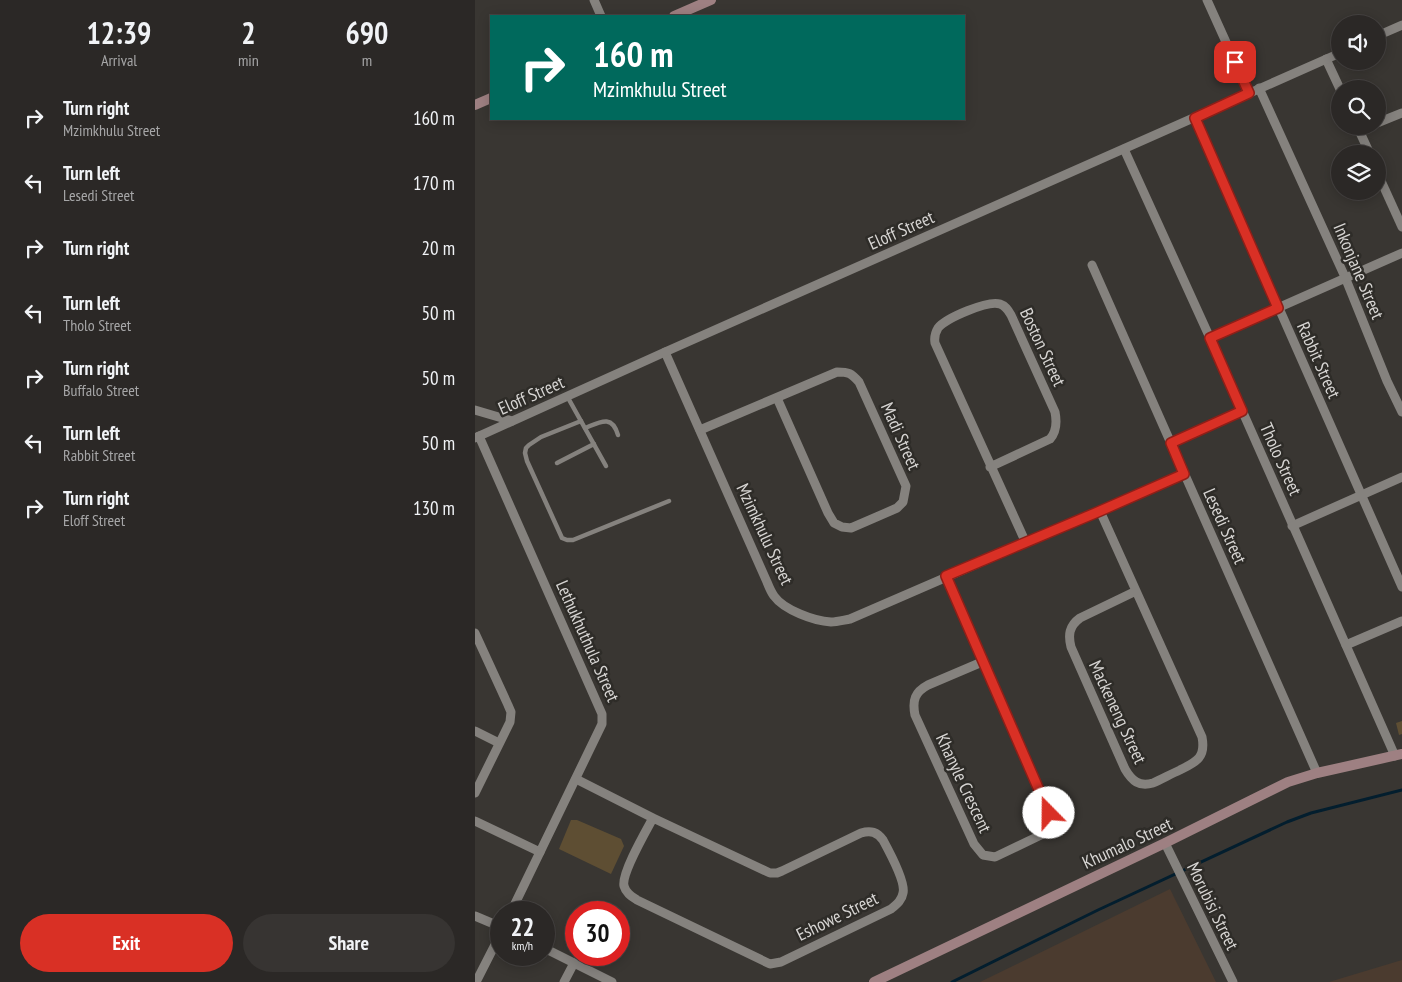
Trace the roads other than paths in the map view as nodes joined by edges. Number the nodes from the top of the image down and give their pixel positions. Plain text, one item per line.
1 (594, 0) edge
2 (711, 0) edge
3 (1207, 0) edge
4 (601, 15) edge
5 (676, 15) edge
6 (1402, 25) edge
7 (1386, 32) edge
8 (1331, 57) edge
9 (1326, 59) junction
10 (1336, 80) edge
11 (1259, 88) junction
12 (1249, 93) junction
13 (490, 98) edge
14 (475, 105) edge
15 (1402, 113) edge
16 (1195, 118) junction
17 (1386, 119) edge
18 (1124, 149) junction
19 (1386, 192) edge
20 (1402, 227) edge
21 (1402, 253) edge
22 (1092, 265) dead end
23 (1345, 277) junction
24 (1278, 308) junction
25 (1210, 338) junction
26 (665, 352) junction
27 (567, 396) junction
28 (777, 398) junction
29 (475, 410) edge
30 (1242, 411) junction
31 (1402, 412) edge
32 (512, 421) junction
33 (581, 421) junction
34 (585, 428) junction
35 (700, 430) junction
36 (617, 435) dead end
37 (477, 437) edge
38 (1171, 443) junction
39 (594, 444) junction
40 (557, 463) dead end
41 (606, 466) dead end
42 (990, 467) junction
43 (1184, 474) junction
44 (1402, 477) edge
45 (1362, 495) junction
46 (669, 501) dead end
47 (1100, 511) junction
48 (1292, 526) junction
49 (1025, 543) junction
50 (946, 576) junction
51 (1402, 587) edge
52 (1136, 591) junction
53 (1402, 621) edge
54 (475, 632) edge
55 (1346, 645) junction
56 (982, 662) junction
57 (475, 731) edge
58 (499, 743) junction
59 (1399, 755) edge
60 (1317, 773) junction
61 (576, 779) junction
62 (475, 793) edge
63 (653, 818) junction
64 (475, 821) edge
65 (1165, 843) junction
66 (540, 852) junction
67 (516, 901) edge
68 (475, 916) edge
69 (490, 922) edge
70 (490, 955) edge
71 (573, 966) edge
72 (578, 966) edge
73 (476, 982) edge
74 (564, 982) edge
75 (612, 982) edge
76 (874, 982) edge
77 (1233, 982) edge

1 - 4 street
2 - 5 street
3 - 12 street
6 - 7 street
8 - 9 street, Eloff Street
9 - 10 street
9 - 11 street, Eloff Street
11 - 12 street, Eloff Street
11 - 23 street, Inkonjane Street
12 - 16 street, Eloff Street
13 - 14 street
15 - 17 street
16 - 18 street, Eloff Street
16 - 24 street, Rabbit Street
18 - 25 street, Tholo Street
18 - 26 street, Eloff Street
19 - 20 street
21 - 23 street
22 - 38 street, Lesedi Street
23 - 24 street
23 - 31 street, Inkonjane Street
24 - 25 street
24 - 45 street, Rabbit Street
25 - 30 street, Tholo Street
26 - 27 street, Eloff Street
26 - 35 street, Mzimkhulu Street
27 - 32 street, Eloff Street
27 - 33 lane
28 - 28 street, Madi Street
28 - 35 street, Madi Street
29 - 32 street
30 - 38 street
30 - 48 street, Tholo Street
32 - 37 street, Eloff Street
33 - 34 lane
33 - 46 lane
34 - 36 lane
34 - 39 lane
35 - 50 street, Mzimkhulu Street
37 - 61 street, Lethukhuthula Street
38 - 43 street, Lesedi Street
39 - 40 lane
39 - 41 lane
42 - 42 street, Boston Street
42 - 49 street, Boston Street
43 - 47 street, Mzimkhulu Street
43 - 60 street, Lesedi Street
44 - 45 street
45 - 48 street
45 - 51 street, Rabbit Street
47 - 49 street, Mzimkhulu Street
47 - 52 street, Mackeneng Street
48 - 55 street, Tholo Street
49 - 50 street, Mzimkhulu Street
50 - 56 street, Khanyle Crescent
52 - 52 street, Mackeneng Street
53 - 55 street
54 - 58 street
55 - 59 street, Tholo Street
56 - 56 street, Khanyle Crescent
57 - 58 street
58 - 62 street
59 - 60 street, Khumalo Street
60 - 65 street, Khumalo Street
61 - 63 street, Eshowe Street
61 - 66 street, Lethukhuthula Street
63 - 63 street, Eshowe Street
64 - 66 street
65 - 76 street, Khumalo Street
65 - 77 street, Morubisi Street
66 - 67 street, Lethukhuthula Street
68 - 69 street
70 - 73 street
71 - 74 street
72 - 75 street

